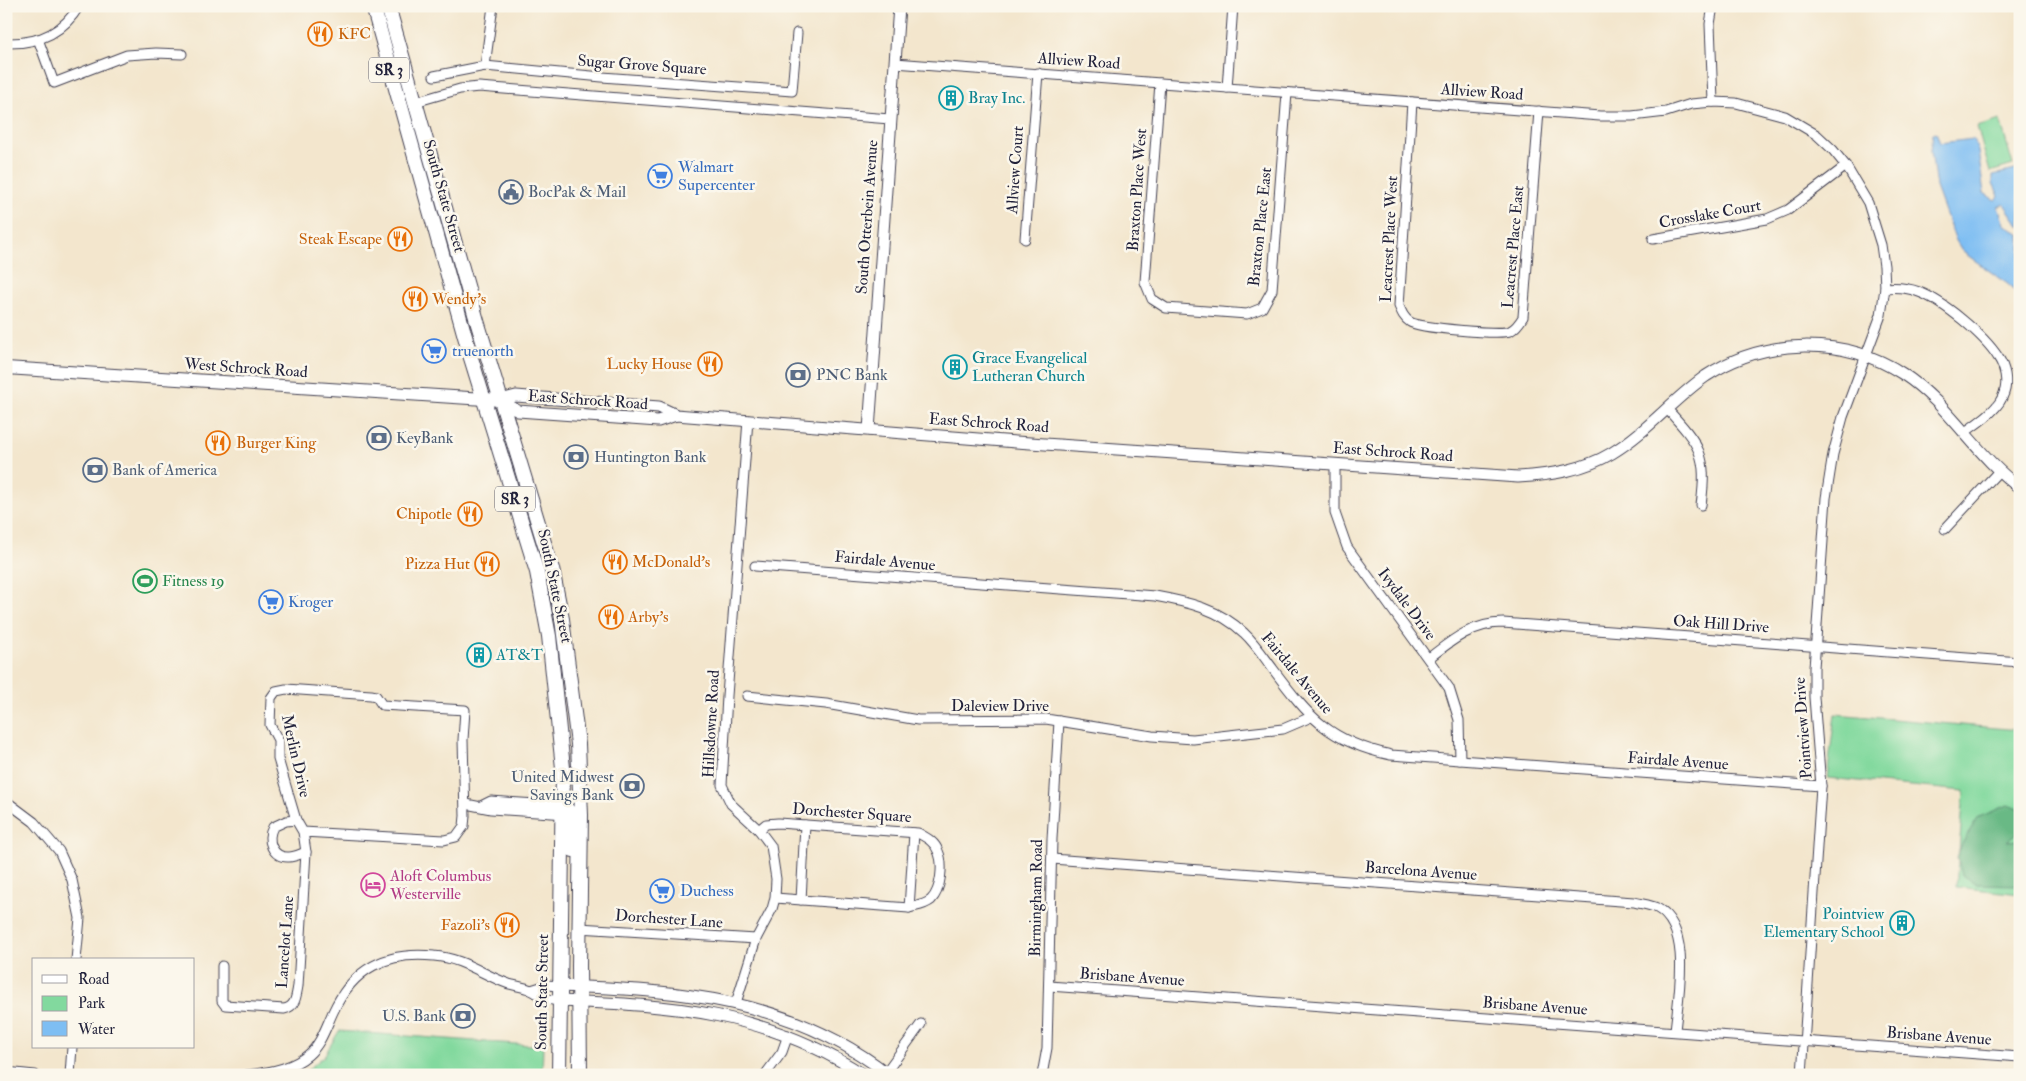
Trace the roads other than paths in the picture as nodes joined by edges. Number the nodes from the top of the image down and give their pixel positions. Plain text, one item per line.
1 (79, 6) edge
2 (388, 6) edge
3 (494, 6) edge
4 (898, 6) edge
5 (1233, 6) edge
6 (1713, 6) edge
7 (372, 7) edge
8 (379, 33) junction
9 (797, 33) dead end
10 (38, 39) junction
11 (6, 43) edge
12 (399, 45) junction
13 (182, 54) dead end
14 (895, 63) junction
15 (485, 66) junction
16 (1038, 73) junction
17 (434, 76) dead end
18 (1160, 83) junction
19 (1227, 88) junction
20 (1287, 93) junction
21 (415, 102) junction
22 (1412, 102) junction
23 (1713, 102) junction
24 (400, 106) junction
25 (1539, 111) junction
26 (890, 119) junction
27 (1846, 166) junction
28 (444, 204) junction
29 (1025, 239) dead end
30 (1653, 239) dead end
31 (449, 279) junction
32 (1885, 288) junction
33 (1152, 299) joint
34 (1461, 330) joint
35 (1866, 356) junction
36 (6, 368) edge
37 (483, 399) junction
38 (500, 400) junction
39 (1667, 409) junction
40 (748, 420) junction
41 (869, 430) junction
42 (1964, 433) junction
43 (1335, 464) junction
44 (1999, 471) junction
45 (2020, 488) edge
46 (1701, 505) dead end
47 (520, 513) junction
48 (1945, 530) dead end
49 (754, 566) dead end
50 (558, 599) junction
51 (543, 601) junction
52 (1815, 646) junction
53 (1429, 658) junction
54 (2020, 662) edge
55 (747, 696) dead end
56 (1311, 717) junction
57 (560, 720) junction
58 (1059, 721) junction
59 (577, 737) junction
60 (1460, 760) junction
61 (579, 768) junction
62 (1821, 786) junction
63 (6, 802) edge
64 (466, 804) junction
65 (572, 811) junction
66 (296, 820) junction
67 (806, 825) junction
68 (759, 830) junction
69 (302, 832) junction
70 (914, 833) junction
71 (306, 852) junction
72 (1052, 859) junction
73 (775, 898) junction
74 (801, 900) junction
75 (909, 908) junction
76 (579, 928) junction
77 (756, 939) junction
78 (76, 958) edge
79 (222, 966) dead end
80 (559, 986) junction
81 (1049, 986) junction
82 (579, 987) junction
83 (531, 990) junction
84 (559, 1001) junction
85 (579, 1002) junction
86 (736, 1003) junction
87 (921, 1024) dead end
88 (1675, 1031) junction
89 (788, 1035) junction
90 (1804, 1040) junction
91 (72, 1048) edge
92 (2020, 1057) edge
93 (6, 1072) edge
94 (886, 1074) edge
95 (34, 1075) edge
96 (70, 1075) edge
97 (247, 1075) edge
98 (559, 1075) edge
99 (580, 1075) edge
100 (765, 1075) edge
101 (864, 1075) edge
102 (1042, 1075) edge
103 (1802, 1075) edge

1 - 10 street
2 - 12 main road, South State Street / SR 3
3 - 15 street
4 - 14 street, South Otterbein Avenue
5 - 19 street
6 - 23 street
7 - 8 main road, South State Street / SR 3
7 - 12 main road
8 - 21 main road
8 - 24 main road, South State Street / SR 3
9 - 15 street, Sugar Grove Square
10 - 11 street
10 - 13 street
12 - 21 main road, South State Street / SR 3
14 - 16 street, Allview Road
14 - 26 street, South Otterbein Avenue
15 - 17 street, Sugar Grove Square
16 - 18 street, Allview Road
16 - 29 street, Allview Court
18 - 19 street, Allview Road
18 - 33 street, Braxton Place West
19 - 20 street, Allview Road
20 - 22 street, Allview Road
20 - 33 street, Braxton Place East
21 - 26 street
21 - 28 main road, South State Street / SR 3
22 - 25 street, Allview Road
22 - 34 street, Leacrest Place West
23 - 25 street, Allview Road
23 - 27 street, Allview Road
24 - 28 main road
24 - 31 main road, South State Street / SR 3
25 - 34 street, Leacrest Place East
26 - 41 street, South Otterbein Avenue
27 - 30 street, Crosslake Court
27 - 32 street, Allview Road
28 - 38 main road, South State Street / SR 3
31 - 37 main road, South State Street / SR 3
31 - 38 main road
32 - 35 street, Allview Road
32 - 42 street
35 - 39 street, East Schrock Road
35 - 42 street, East Schrock Road
35 - 52 street, Pointview Drive
36 - 37 main road, West Schrock Road
37 - 38 main road, East Schrock Road
37 - 47 main road, South State Street / SR 3
38 - 40 street, East Schrock Road
38 - 50 main road, South State Street / SR 3
39 - 43 street, East Schrock Road
39 - 46 street
40 - 41 street, East Schrock Road
40 - 68 street, Hillsdowne Road
41 - 43 street, East Schrock Road
42 - 44 street, East Schrock Road
43 - 53 street, Ivydale Drive
44 - 45 street, East Schrock Road
44 - 48 street
47 - 50 main road
47 - 51 main road, South State Street / SR 3
49 - 56 street, Fairdale Avenue
50 - 59 main road, South State Street / SR 3
51 - 57 main road, South State Street / SR 3
51 - 59 main road
52 - 53 street, Oak Hill Drive
52 - 54 street, Oak Hill Drive
52 - 62 street, Pointview Drive
53 - 60 street, Ivydale Drive
55 - 58 street, Daleview Drive
56 - 58 street, Daleview Drive
56 - 60 street, Fairdale Avenue
57 - 61 main road
57 - 65 main road, South State Street / SR 3
58 - 72 street, Birmingham Road
59 - 61 main road, South State Street / SR 3
60 - 62 street, Fairdale Avenue
61 - 65 main road, South State Street / SR 3
62 - 90 street, Pointview Drive
63 - 78 street
64 - 65 street
64 - 66 street, Merlin Drive
64 - 69 street
65 - 76 main road, South State Street / SR 3
65 - 80 main road, South State Street / SR 3
66 - 69 street, Merlin Drive
66 - 71 street
67 - 68 street, Dorchester Square
67 - 70 street, Dorchester Square
67 - 74 street
68 - 73 street, Hillsdowne Road
69 - 71 street, Lancelot Lane
70 - 75 street
70 - 75 street, Dorchester Square
71 - 79 street, Lancelot Lane
72 - 81 street, Birmingham Road
72 - 88 street, Barcelona Avenue
73 - 74 street, Dorchester Square
73 - 77 street, Hillsdowne Road
74 - 75 street, Dorchester Square
76 - 77 street, Dorchester Lane
76 - 82 main road, South State Street / SR 3
77 - 86 street, Hillsdowne Road
80 - 82 street
80 - 83 street
80 - 84 main road, South State Street / SR 3
81 - 88 street, Brisbane Avenue
81 - 102 street, Birmingham Road
82 - 85 main road, South State Street / SR 3
82 - 86 street
83 - 84 street
83 - 97 street
84 - 85 street
84 - 98 main road, South State Street / SR 3
85 - 89 street
85 - 99 main road, South State Street / SR 3
86 - 94 street
87 - 94 street
88 - 90 street, Brisbane Avenue
89 - 100 street
89 - 101 street
90 - 92 street, Brisbane Avenue
90 - 103 street, Pointview Drive
91 - 96 street
93 - 95 street

